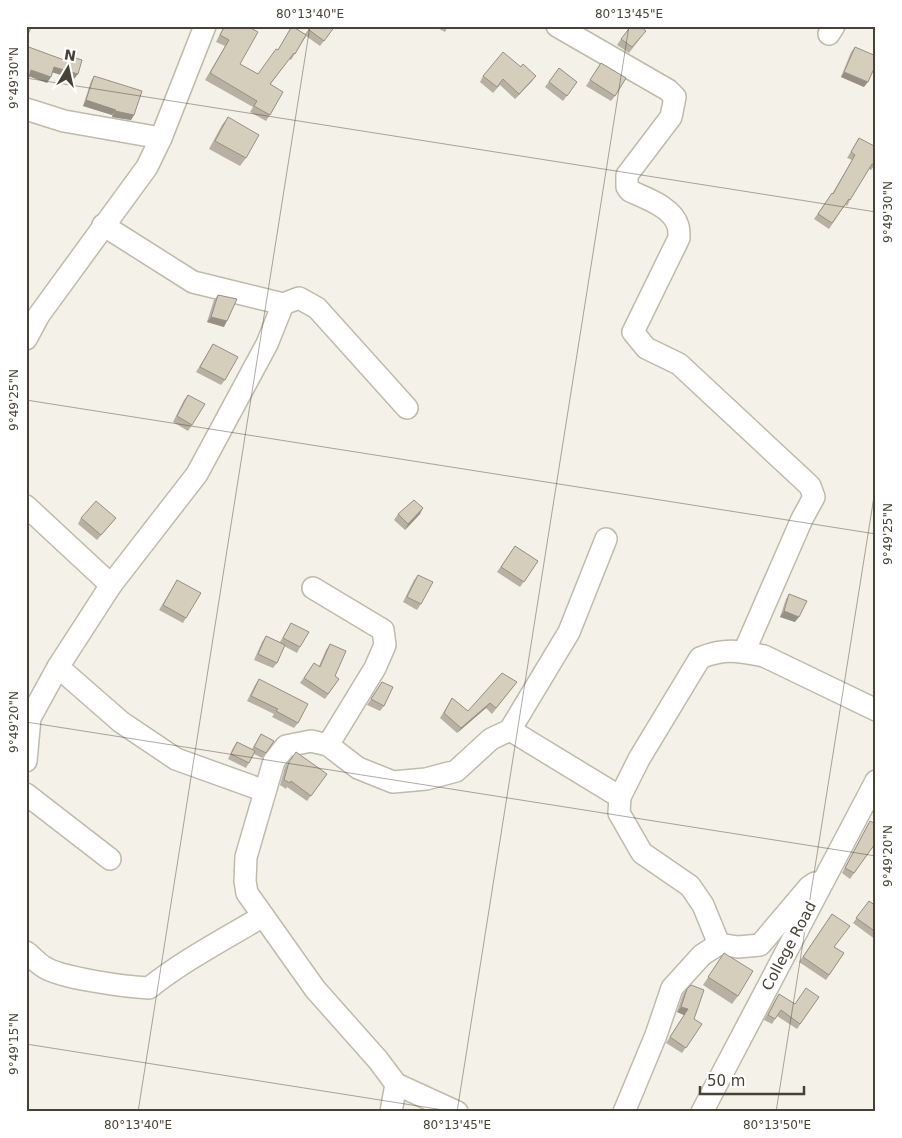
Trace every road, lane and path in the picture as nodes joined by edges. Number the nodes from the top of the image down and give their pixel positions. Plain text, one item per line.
1 (205, 26) edge
2 (557, 26) edge
3 (26, 110) edge
4 (161, 138) junction
5 (103, 225) junction
6 (283, 304) junction
7 (26, 339) edge
8 (407, 408) dead end
9 (26, 506) edge
10 (606, 539) dead end
11 (111, 585) junction
12 (313, 588) dead end
13 (744, 652) junction
14 (58, 667) junction
15 (876, 710) edge
16 (510, 730) junction
17 (328, 745) junction
18 (26, 761) edge
19 (875, 784) edge
20 (265, 791) junction
21 (26, 794) edge
22 (620, 797) junction
23 (110, 860) dead end
24 (826, 876) junction
25 (263, 916) junction
26 (719, 944) junction
27 (26, 952) edge
28 (396, 1084) junction
29 (391, 1112) edge
30 (457, 1112) edge
31 (624, 1112) edge
32 (702, 1112) edge

1 - 4 street
2 - 13 street
3 - 4 street
4 - 5 street
5 - 6 street
5 - 7 street
6 - 8 street
6 - 11 street
9 - 11 street
10 - 16 street
11 - 14 street
12 - 17 street
13 - 15 street
13 - 22 street
14 - 18 street
14 - 20 street
16 - 17 street
16 - 22 street
17 - 20 street
19 - 24 street, College Road
20 - 25 street
21 - 23 street
22 - 26 street
24 - 26 street
24 - 32 street, College Road
25 - 27 street
25 - 28 street
26 - 31 street
28 - 29 street
28 - 30 street

